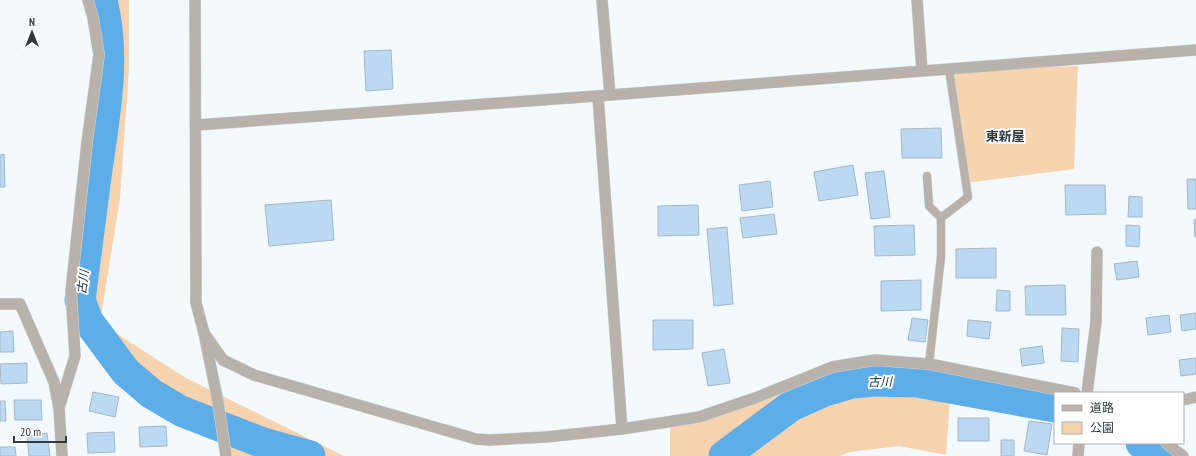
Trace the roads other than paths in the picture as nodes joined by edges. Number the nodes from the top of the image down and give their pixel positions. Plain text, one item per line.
1 (88, 0) edge
2 (195, 0) edge
3 (602, 0) edge
4 (917, 0) edge
5 (1196, 50) edge
6 (949, 69) junction
7 (922, 71) junction
8 (610, 95) junction
9 (598, 96) junction
10 (196, 124) junction
11 (927, 176) dead end
12 (941, 218) junction
13 (1097, 252) dead end
14 (0, 304) edge
15 (204, 333) junction
16 (929, 364) junction
17 (1070, 392) edge
18 (1086, 392) edge
19 (1196, 397) edge
20 (1184, 400) edge
21 (59, 408) junction
22 (622, 429) junction
23 (1079, 444) edge
24 (1167, 444) edge
25 (226, 454) edge
26 (62, 456) edge
27 (1078, 456) edge
28 (1183, 456) edge

1 - 21 street
2 - 10 street
3 - 8 street
4 - 7 street
5 - 6 street
6 - 7 street
6 - 12 lane
7 - 8 street
8 - 9 street
9 - 10 street
9 - 22 street
10 - 15 street
11 - 12 lane
12 - 16 lane
13 - 18 street
14 - 21 street
15 - 22 street
15 - 25 street
16 - 17 street
16 - 22 street
19 - 20 street
21 - 26 street
23 - 27 street
24 - 28 street

